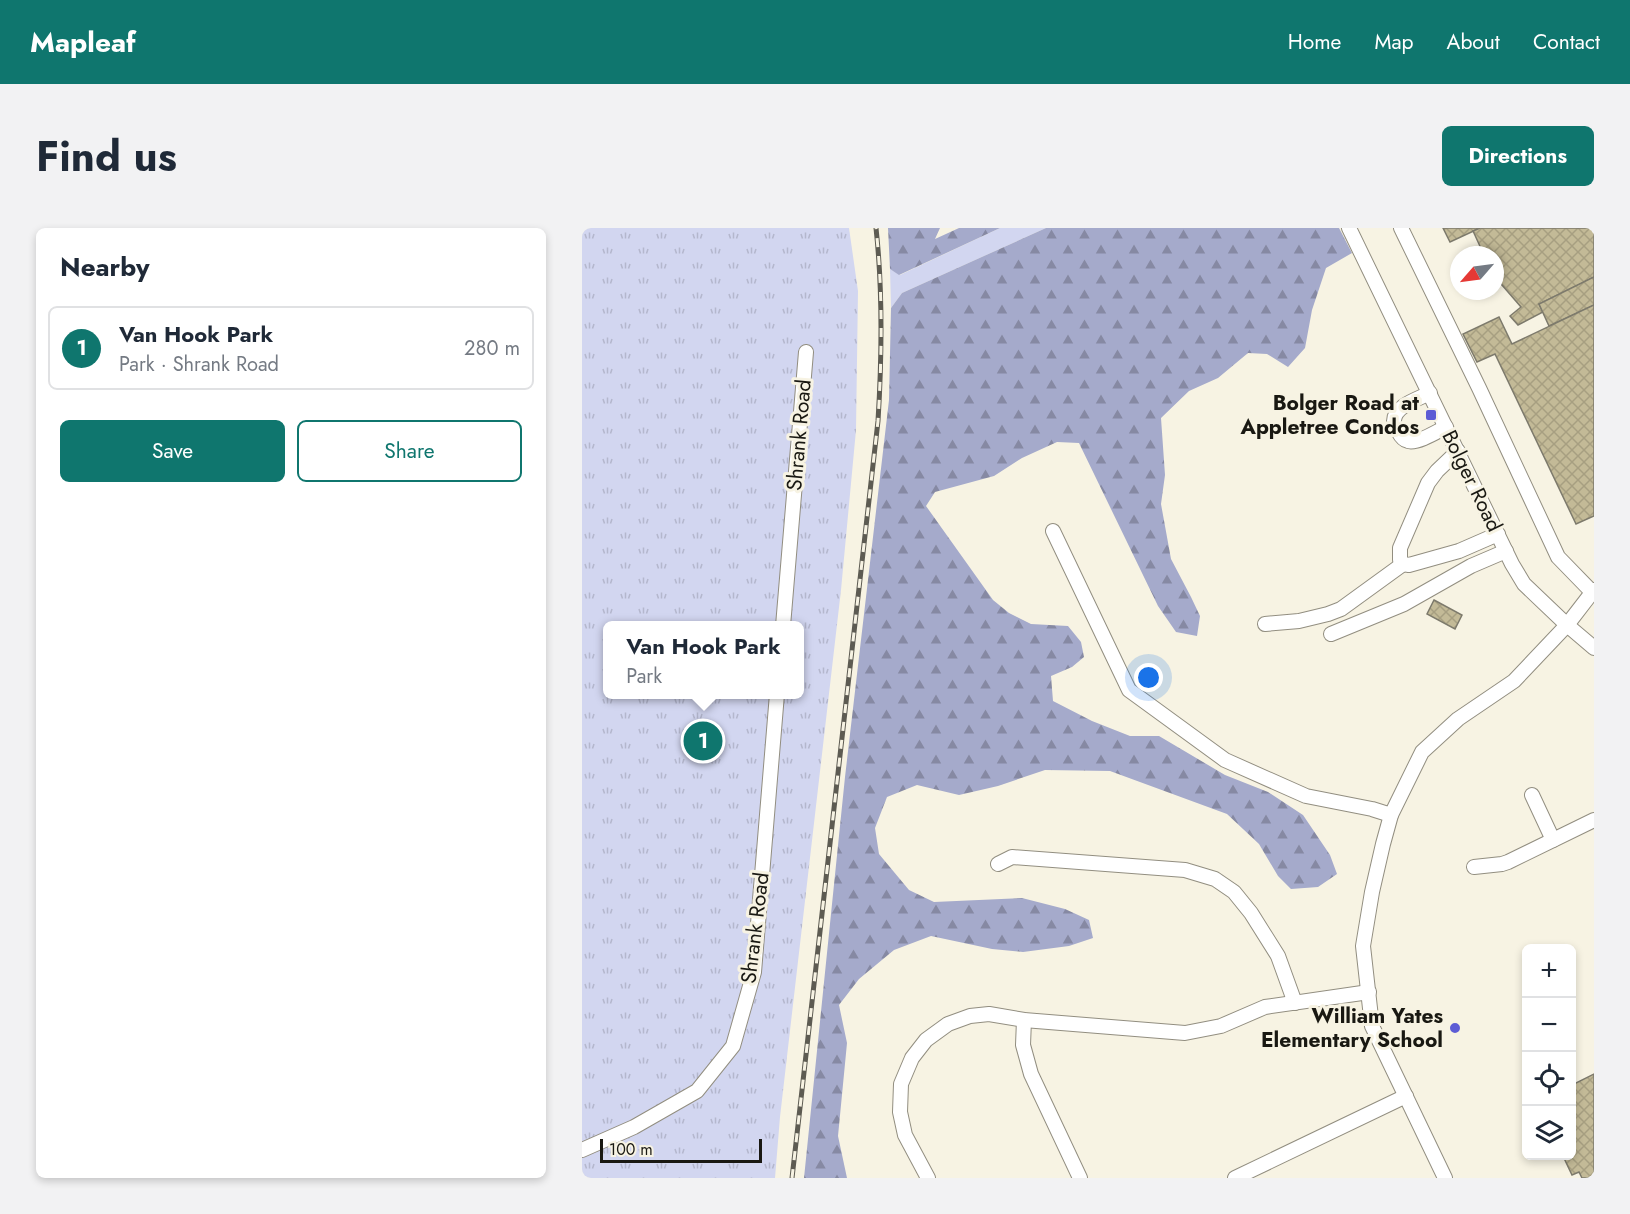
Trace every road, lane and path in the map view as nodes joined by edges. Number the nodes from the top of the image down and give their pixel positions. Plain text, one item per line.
1 (1349, 228) edge
2 (1401, 228) edge
3 (806, 352) dead end
4 (1430, 393) junction
5 (1446, 427) junction
6 (1458, 451) junction
7 (1053, 531) dead end
8 (1498, 534) junction
9 (1506, 551) junction
10 (1403, 564) junction
11 (1593, 591) edge
12 (783, 621) edge
13 (1265, 624) dead end
14 (1567, 625) junction
15 (1331, 634) dead end
16 (1594, 648) edge
17 (777, 699) edge
18 (1532, 795) dead end
19 (1391, 815) junction
20 (1594, 820) edge
21 (1553, 840) junction
22 (998, 864) dead end
23 (1474, 867) dead end
24 (1369, 992) junction
25 (1295, 1003) junction
26 (1024, 1020) junction
27 (1406, 1095) junction
28 (582, 1150) edge
29 (928, 1178) edge
30 (1080, 1178) edge
31 (1235, 1178) edge
32 (1445, 1178) edge

1 - 4 street, Bolger Road
2 - 11 street
3 - 12 street, Shrank Road
4 - 5 street, Bolger Road
4 - 5 street
5 - 6 street, Bolger Road
6 - 8 street, Bolger Road
6 - 10 street
7 - 19 street
8 - 9 street, Bolger Road
8 - 10 street
9 - 14 street, Bolger Road
9 - 15 street
10 - 13 street
11 - 14 street
14 - 16 street, Bolger Road
14 - 19 street
17 - 28 street, Shrank Road
18 - 21 street
19 - 24 street
20 - 21 street
21 - 23 street
22 - 25 street
24 - 25 street
24 - 27 street
25 - 26 street
26 - 29 street
26 - 30 street
27 - 31 street
27 - 32 street

